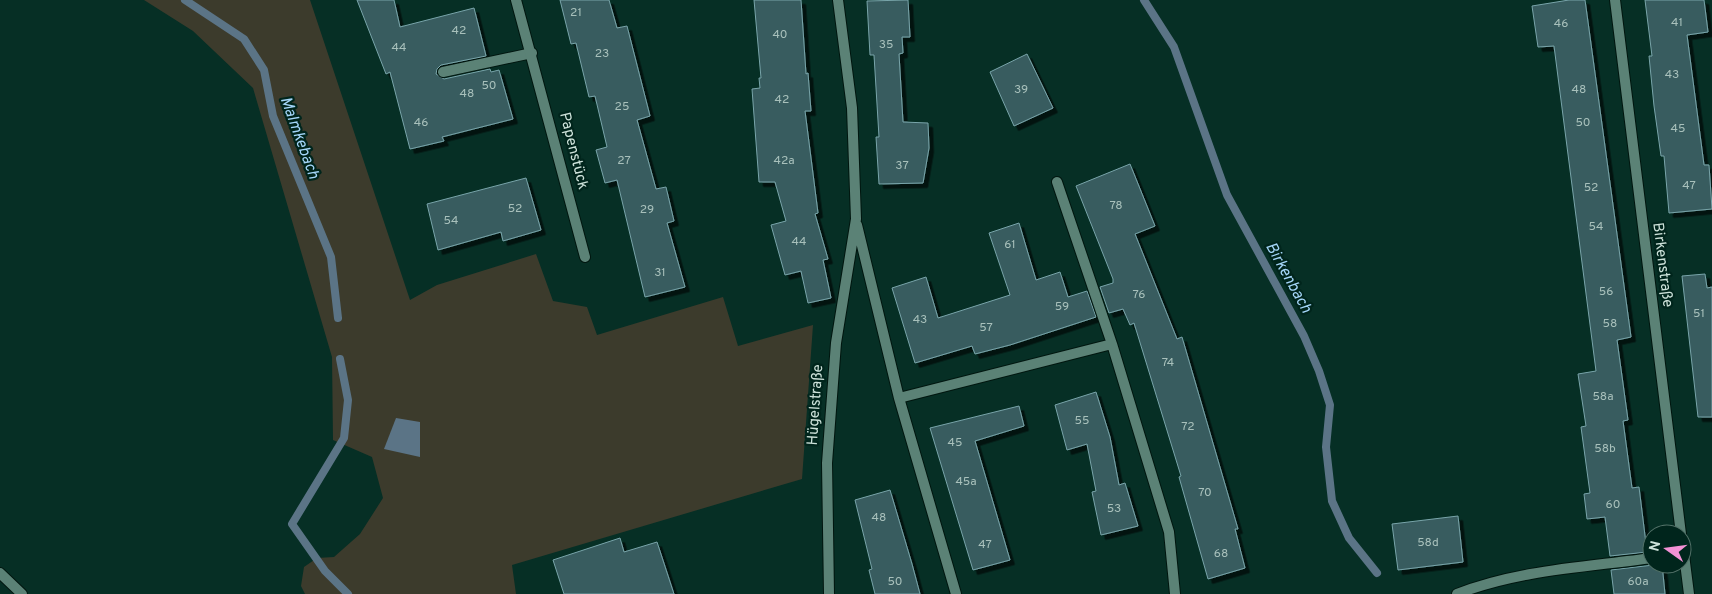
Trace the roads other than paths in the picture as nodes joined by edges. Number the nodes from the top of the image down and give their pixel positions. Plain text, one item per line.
1 (516, 0) edge
2 (838, 0) edge
3 (1615, 0) edge
4 (532, 53) junction
5 (442, 72) dead end
6 (1057, 182) dead end
7 (856, 220) junction
8 (585, 256) dead end
9 (1112, 344) junction
10 (899, 398) junction
11 (1680, 524) edge
12 (1642, 559) edge
13 (0, 573) edge
14 (1686, 574) edge
15 (22, 594) edge
16 (829, 594) edge
17 (956, 594) edge
18 (1175, 594) edge
19 (1457, 594) edge
20 (1689, 594) edge

1 - 4 street, Papenstück
2 - 7 street, Hügelstraße
3 - 11 street, Birkenstraße
4 - 5 street
4 - 8 street, Papenstück
6 - 9 street
7 - 10 street, Hügelstraße
7 - 16 street, Hügelstraße
9 - 10 street
9 - 18 street
10 - 17 street, Hügelstraße
12 - 19 street
13 - 15 street
14 - 20 street

